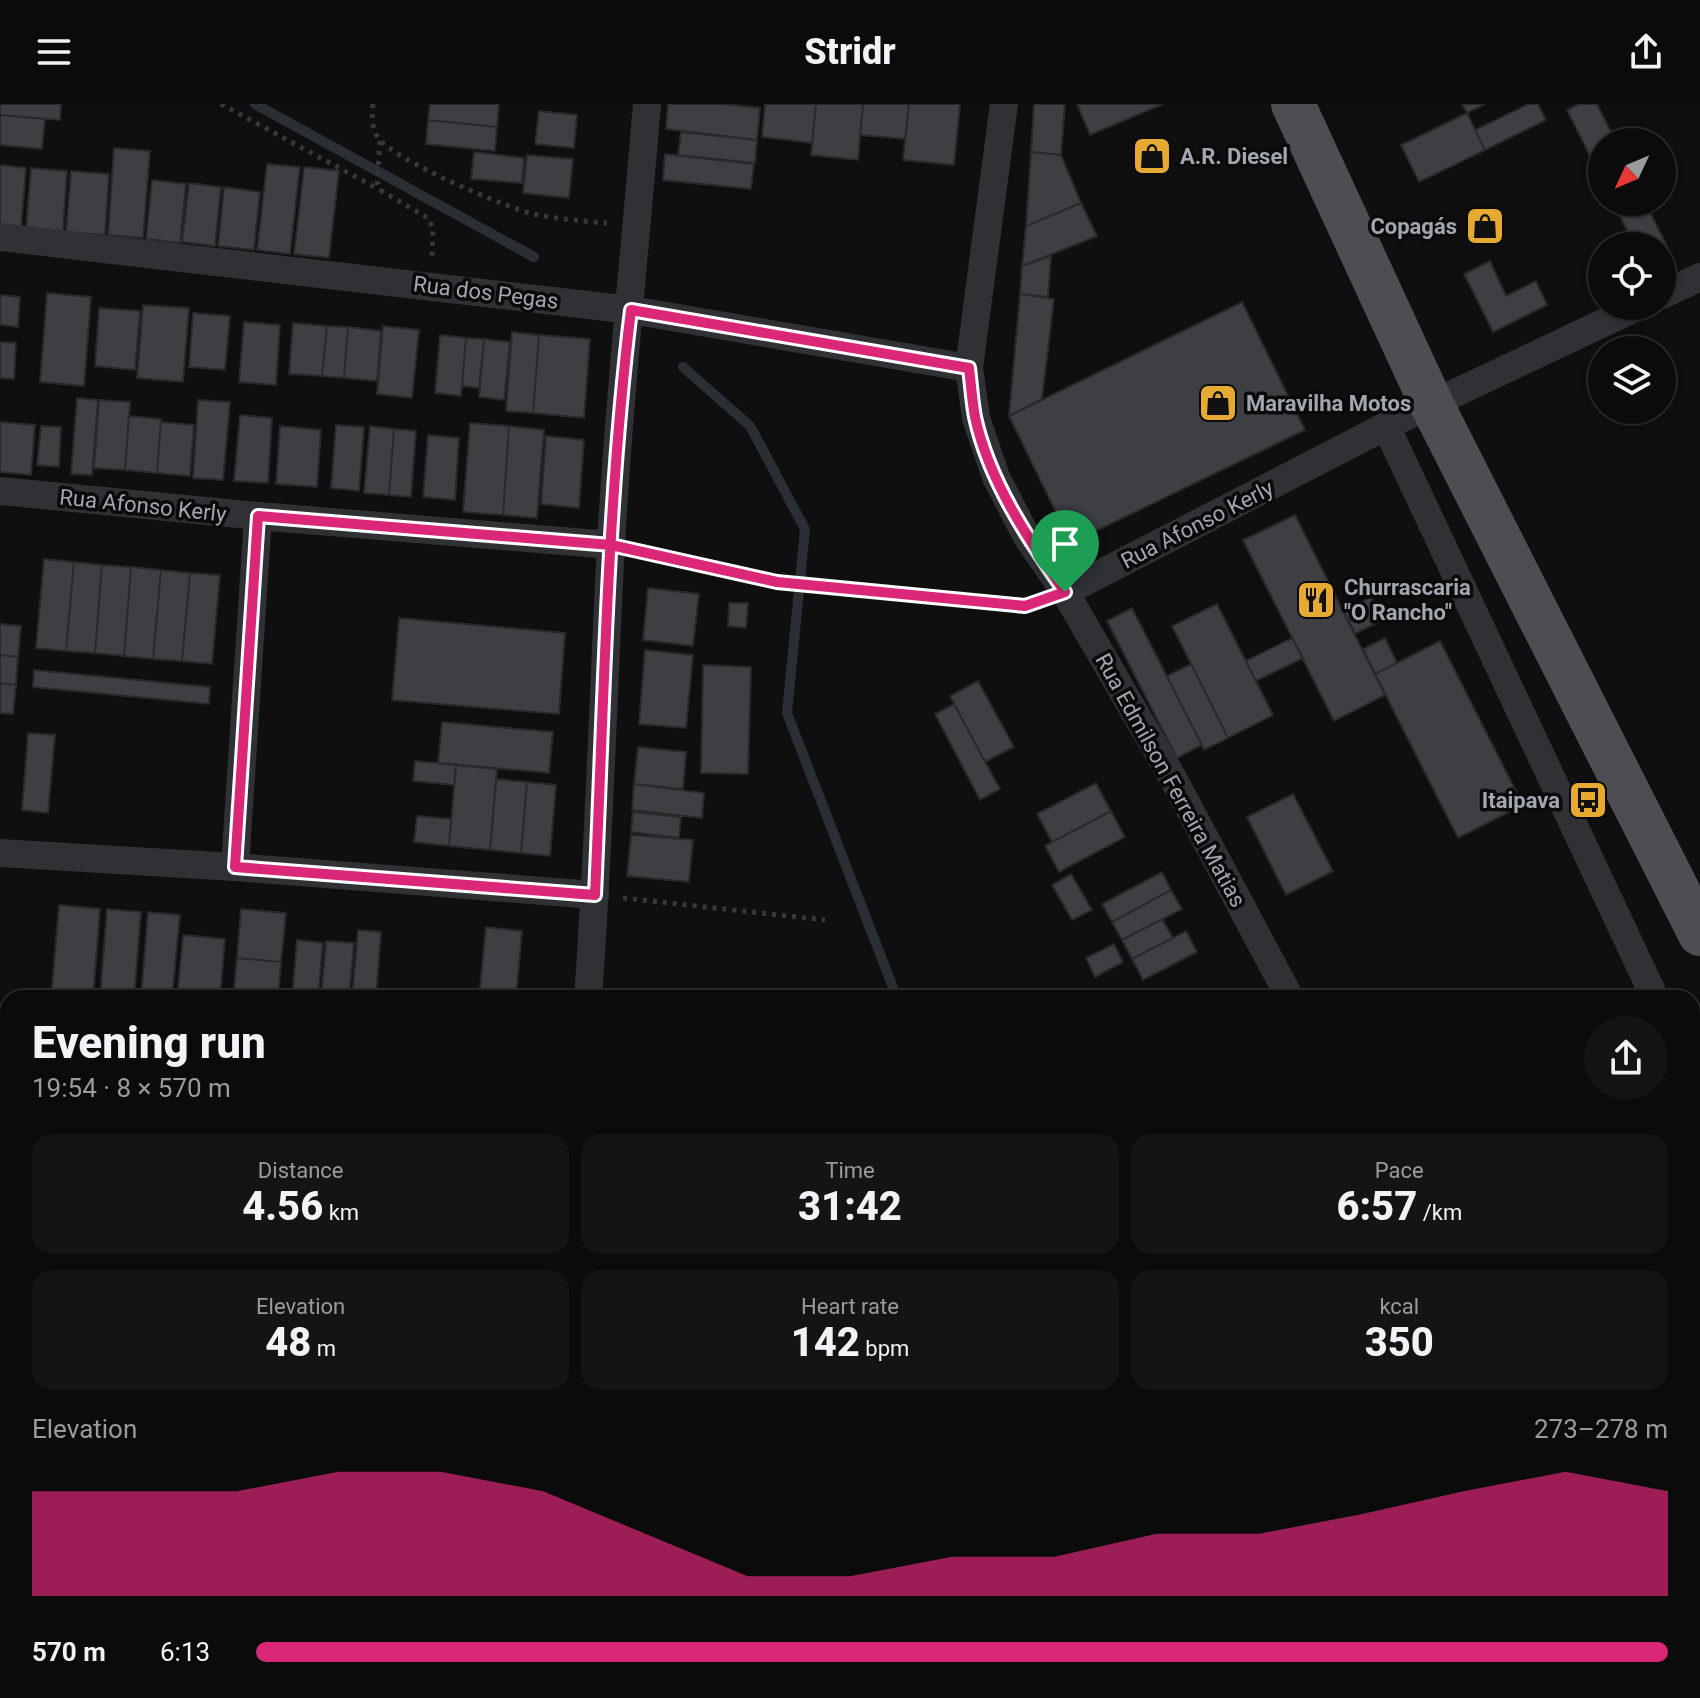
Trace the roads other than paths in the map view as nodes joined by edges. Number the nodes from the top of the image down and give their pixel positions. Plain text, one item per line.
1 (647, 104) edge
2 (1004, 104) edge
3 (1293, 104) edge
4 (0, 237) edge
5 (1700, 277) edge
6 (1676, 288) edge
7 (631, 310) junction
8 (1610, 320) edge
9 (969, 368) junction
10 (1432, 405) junction
11 (1386, 426) junction
12 (0, 491) edge
13 (258, 516) junction
14 (611, 545) junction
15 (1065, 592) junction
16 (0, 853) edge
17 (235, 867) junction
18 (595, 895) junction
19 (1700, 934) edge
20 (589, 990) edge
21 (1286, 990) edge
22 (1651, 990) edge

1 - 7 street
2 - 9 street, Rua Edmilson Ferreira Matias
3 - 10 main road
4 - 7 street, Rua dos Pegas
5 - 6 street
7 - 9 street, Rua dos Pegas
7 - 14 street
8 - 10 street, Rua Afonso Kerly
9 - 15 street, Rua Edmilson Ferreira Matias
10 - 11 street, Rua Afonso Kerly
10 - 19 main road
11 - 15 street, Rua Afonso Kerly
11 - 22 street
12 - 13 street, Rua Afonso Kerly
13 - 14 street, Rua Afonso Kerly
13 - 17 street
14 - 18 street
15 - 21 street, Rua Edmilson Ferreira Matias
16 - 17 street
17 - 18 street
18 - 20 street

